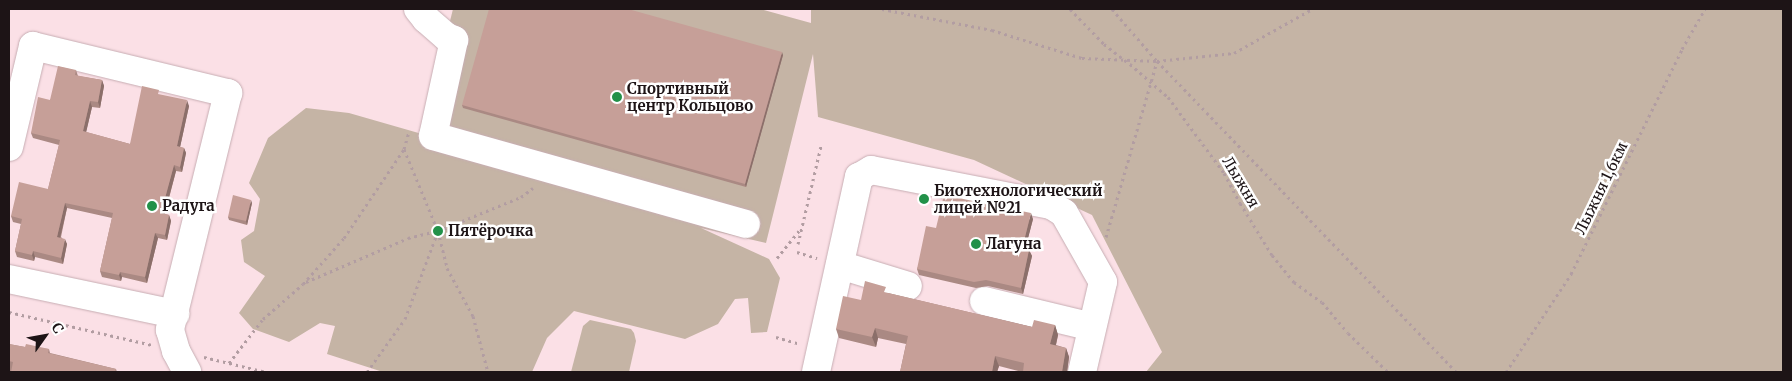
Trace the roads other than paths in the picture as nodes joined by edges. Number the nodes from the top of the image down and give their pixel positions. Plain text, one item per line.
1 (418, 9) edge
2 (9, 147) edge
3 (746, 224) dead end
4 (840, 265) junction
5 (9, 279) edge
6 (908, 286) dead end
7 (984, 301) dead end
8 (175, 314) junction
9 (1092, 327) junction
10 (182, 361) edge
11 (816, 372) edge
12 (1082, 372) edge

1 - 3 street
2 - 8 street
4 - 6 street
4 - 9 street
4 - 11 street
5 - 8 street
7 - 9 street
8 - 10 street
9 - 12 street

